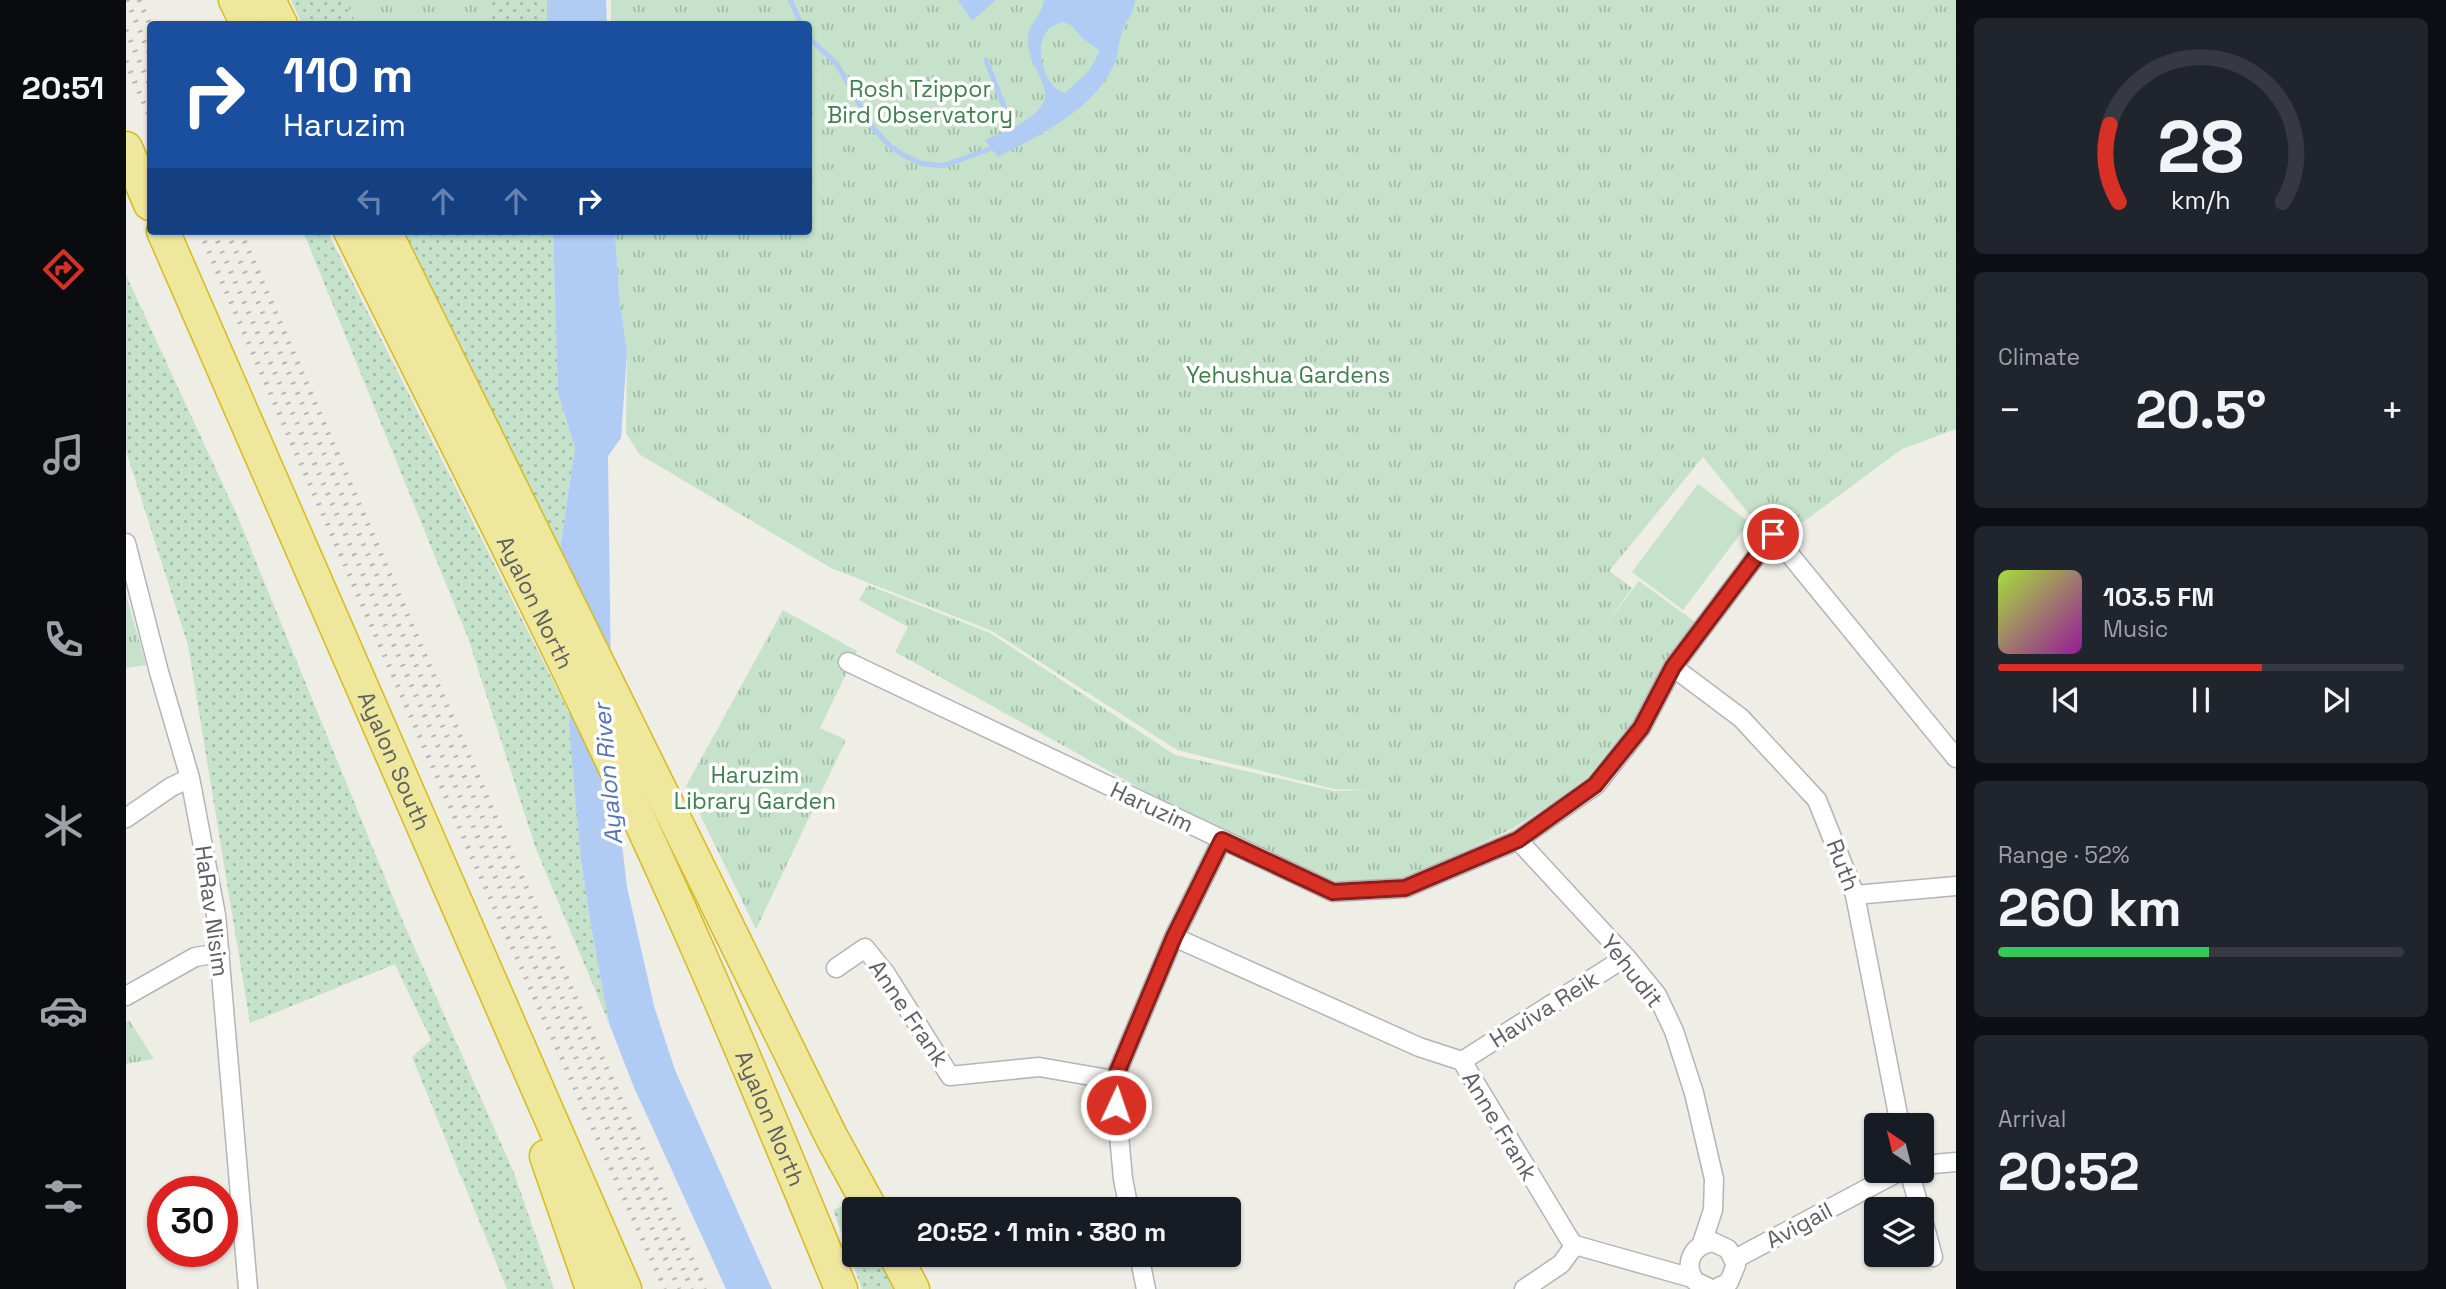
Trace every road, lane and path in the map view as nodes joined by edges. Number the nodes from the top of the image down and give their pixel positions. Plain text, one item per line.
1 (235, 0) edge
2 (261, 0) edge
3 (270, 0) edge
4 (246, 21) edge
5 (271, 21) edge
6 (280, 21) edge
7 (126, 148) edge
8 (147, 197) edge
9 (165, 235) edge
10 (352, 235) edge
11 (363, 235) edge
12 (387, 235) edge
13 (433, 399) junction
14 (126, 542) edge
15 (848, 662) dead end
16 (1673, 667) junction
17 (1956, 758) edge
18 (190, 778) junction
19 (126, 818) edge
20 (1222, 840) junction
21 (1518, 840) junction
22 (1956, 886) edge
23 (1855, 895) junction
24 (463, 920) junction
25 (1174, 937) junction
26 (220, 953) junction
27 (1626, 957) junction
28 (836, 968) dead end
29 (126, 996) edge
30 (1462, 1061) junction
31 (1114, 1080) junction
32 (1898, 1113) edge
33 (1956, 1162) edge
34 (1934, 1164) edge
35 (1875, 1183) edge
36 (864, 1197) edge
37 (1127, 1197) edge
38 (1713, 1210) junction
39 (1575, 1245) junction
40 (1701, 1245) junction
41 (1729, 1252) junction
42 (901, 1267) edge
43 (1141, 1267) edge
44 (1692, 1278) junction
45 (1734, 1283) edge
46 (248, 1289) edge
47 (593, 1289) edge
48 (625, 1289) edge
49 (841, 1289) edge
50 (913, 1289) edge
51 (1146, 1289) edge
52 (1524, 1289) edge
53 (1715, 1289) edge

1 - 4 highway
2 - 5 highway
3 - 6 highway
7 - 8 highway
9 - 24 highway, Ayalon South
10 - 13 highway, Ayalon North
11 - 13 highway
12 - 36 highway
13 - 49 highway, Ayalon North
14 - 18 street, HaRav Nisim
15 - 20 street, Haruzim
16 - 17 street, Haruzim
16 - 21 street, Haruzim
16 - 23 street, Ruth
18 - 19 street
18 - 26 street, HaRav Nisim
20 - 21 street, Haruzim
20 - 25 street
21 - 27 street, Yehudit
22 - 23 street
23 - 32 street, Ruth
24 - 47 highway
24 - 48 highway, Ayalon South
25 - 30 street, Anne Frank
25 - 31 street
26 - 29 street
26 - 46 street, HaRav Nisim
27 - 30 street, Haviva Reik
27 - 38 street, Yehudit
28 - 31 street, Anne Frank
30 - 39 street, Anne Frank
31 - 37 street
33 - 34 street
35 - 41 street, Avigail
38 - 40 street, Yehudit
38 - 41 street, Yehudit
39 - 44 street
39 - 52 street
40 - 41 street
40 - 44 street
41 - 45 street
42 - 50 highway
43 - 51 street
44 - 53 street
45 - 53 street

